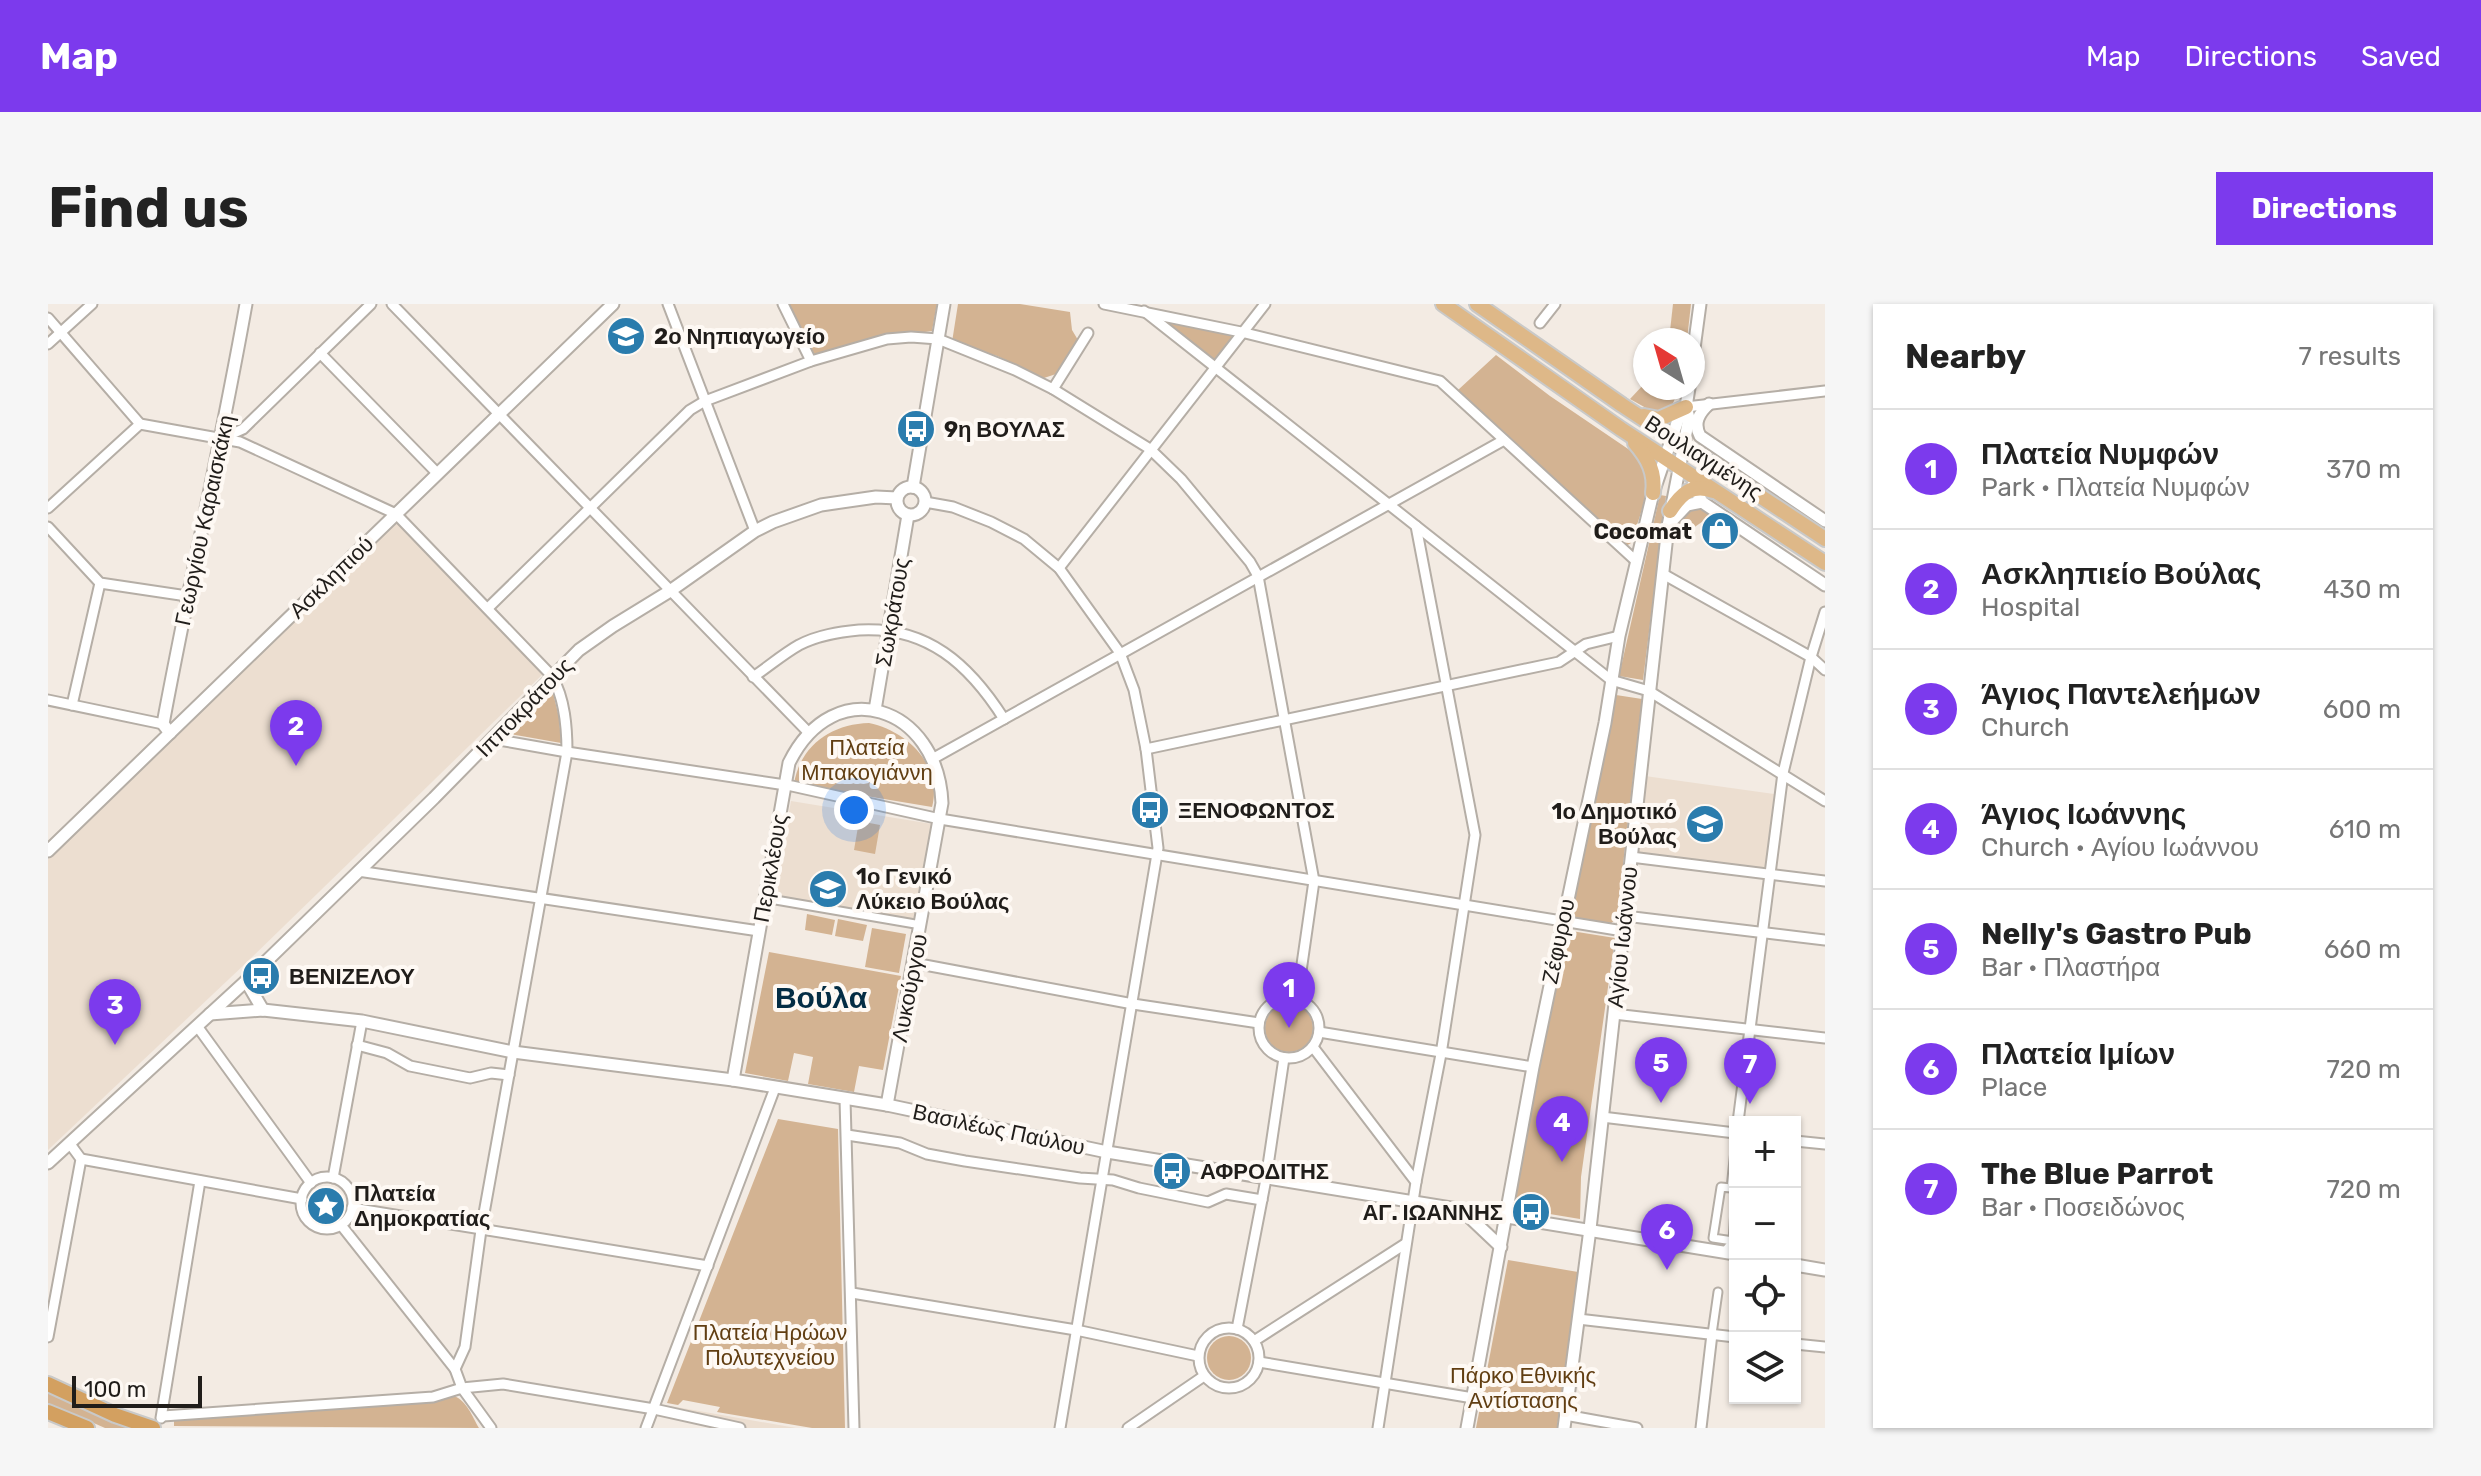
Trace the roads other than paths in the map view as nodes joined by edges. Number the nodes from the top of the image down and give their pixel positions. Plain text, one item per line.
1 (92, 304) edge
2 (246, 304) edge
3 (371, 304) edge
4 (392, 304) edge
5 (613, 304) edge
6 (668, 304) edge
7 (783, 304) edge
8 (944, 304) edge
9 (1104, 304) edge
10 (1265, 304) edge
11 (1443, 304) edge
12 (1477, 304) edge
13 (1555, 304) edge
14 (1700, 304) edge
15 (1144, 311) junction
16 (48, 318) edge
17 (1540, 323) dead end
18 (1697, 328) edge
19 (61, 332) junction
20 (1241, 332) junction
21 (1088, 333) dead end
22 (938, 339) junction
23 (48, 344) edge
24 (320, 353) junction
25 (811, 361) junction
26 (1214, 367) junction
27 (1053, 389) junction
28 (1825, 391) edge
29 (1687, 400) edge
30 (705, 401) junction
31 (1709, 404) junction
32 (1622, 405) junction
33 (1686, 407) junction
34 (500, 413) junction
35 (140, 424) junction
36 (1621, 429) junction
37 (222, 438) junction
38 (1504, 440) junction
39 (1678, 443) junction
40 (1150, 449) junction
41 (1677, 465) junction
42 (438, 474) junction
43 (913, 487) junction
44 (1695, 488) junction
45 (1653, 493) junction
46 (897, 498) junction
47 (1727, 498) junction
48 (925, 502) junction
49 (1702, 502) junction
50 (1387, 503) junction
51 (591, 506) junction
52 (48, 508) edge
53 (396, 514) junction
54 (908, 515) junction
55 (1669, 518) junction
56 (1825, 521) edge
57 (1416, 526) junction
58 (48, 527) edge
59 (755, 531) junction
60 (1825, 539) edge
61 (1636, 561) junction
62 (1825, 563) edge
63 (1059, 568) junction
64 (1663, 574) junction
65 (1258, 576) junction
66 (100, 583) junction
67 (1825, 585) edge
68 (670, 591) junction
69 (187, 596) junction
70 (488, 608) junction
71 (1825, 612) edge
72 (889, 630) junction
73 (1619, 636) junction
74 (1575, 652) junction
75 (1120, 653) junction
76 (1811, 657) junction
77 (1825, 670) edge
78 (552, 676) junction
79 (753, 677) junction
80 (1611, 680) junction
81 (1445, 688) junction
82 (1649, 691) junction
83 (48, 700) edge
84 (72, 705) junction
85 (875, 710) junction
86 (1004, 719) junction
87 (1286, 719) junction
88 (167, 728) junction
89 (809, 733) junction
90 (493, 739) junction
91 (1146, 749) junction
92 (567, 752) junction
93 (934, 758) junction
94 (1783, 773) junction
95 (784, 785) junction
96 (1825, 801) edge
97 (940, 819) junction
98 (51, 844) edge
99 (1157, 854) junction
100 (1631, 857) junction
101 (358, 871) junction
102 (1770, 875) junction
103 (1314, 881) junction
104 (1825, 881) edge
105 (540, 898) junction
106 (764, 898) junction
107 (1465, 907) junction
108 (1625, 916) junction
109 (1562, 919) junction
110 (921, 925) junction
111 (759, 931) junction
112 (1623, 931) junction
113 (1762, 932) junction
114 (1825, 940) edge
115 (914, 963) junction
116 (246, 981) junction
117 (1297, 999) junction
118 (1133, 1004) junction
119 (263, 1010) junction
120 (210, 1014) junction
121 (1614, 1014) junction
122 (362, 1021) junction
123 (1259, 1023) junction
124 (197, 1026) junction
125 (1750, 1030) junction
126 (1319, 1032) junction
127 (1825, 1038) edge
128 (357, 1045) junction
129 (1313, 1047) junction
130 (513, 1052) junction
131 (1441, 1054) junction
132 (1284, 1058) junction
133 (1533, 1067) junction
134 (509, 1075) junction
135 (733, 1080) junction
136 (775, 1088) junction
137 (845, 1099) junction
138 (887, 1105) junction
139 (1739, 1116) edge
140 (1602, 1117) junction
141 (1729, 1132) edge
142 (847, 1135) junction
143 (1801, 1142) edge
144 (70, 1144) junction
145 (1825, 1144) edge
146 (1107, 1152) junction
147 (81, 1159) junction
148 (48, 1163) edge
149 (333, 1178) junction
150 (1102, 1178) junction
151 (1266, 1179) junction
152 (200, 1181) junction
153 (1416, 1182) junction
154 (311, 1183) junction
155 (1729, 1188) edge
156 (302, 1199) junction
157 (1262, 1200) junction
158 (1413, 1203) junction
159 (352, 1208) junction
160 (1464, 1212) junction
161 (1506, 1219) junction
162 (341, 1225) junction
163 (1590, 1229) junction
164 (481, 1230) junction
165 (1405, 1244) junction
166 (1501, 1247) junction
167 (1729, 1248) edge
168 (1729, 1249) edge
169 (708, 1266) junction
170 (1801, 1266) edge
171 (1825, 1270) edge
172 (1718, 1292) dead end
173 (852, 1293) junction
174 (1578, 1319) junction
175 (1237, 1329) junction
176 (1076, 1330) junction
177 (1712, 1334) junction
178 (1729, 1336) edge
179 (48, 1337) edge
180 (1254, 1341) junction
181 (1801, 1345) edge
182 (1825, 1347) edge
183 (1198, 1356) junction
184 (1259, 1362) junction
185 (455, 1369) junction
186 (1204, 1376) junction
187 (48, 1384) edge
188 (1386, 1385) junction
189 (462, 1388) junction
190 (1473, 1398) junction
191 (654, 1409) junction
192 (48, 1412) edge
193 (1565, 1415) junction
194 (156, 1424) edge
195 (87, 1428) edge
196 (491, 1428) edge
197 (646, 1428) edge
198 (740, 1428) edge
199 (854, 1428) edge
200 (1060, 1428) edge
201 (1128, 1428) edge
202 (1378, 1428) edge
203 (1467, 1428) edge
204 (1564, 1428) edge
205 (1637, 1428) edge
206 (1701, 1428) edge

1 - 19 street
2 - 37 street, Γεωργίου Καραισκάκη
3 - 24 street
4 - 34 street
5 - 34 street, Ασκληπιού
6 - 30 street
7 - 25 street
8 - 22 street
9 - 15 street
10 - 20 street
11 - 36 main road, Βουλιαγμένης
12 - 32 main road, Βουλιαγμένης
13 - 17 street
14 - 18 street
15 - 20 street
15 - 26 street
16 - 19 street
19 - 23 street
19 - 35 street
20 - 26 street
20 - 38 street
21 - 27 street
22 - 25 street
22 - 27 street
22 - 43 street
24 - 37 street
24 - 42 street
25 - 30 street
26 - 40 street
26 - 50 street
27 - 40 street
28 - 31 street
29 - 33 street
30 - 51 street
30 - 59 street
31 - 33 street
31 - 56 street
32 - 33 main road
32 - 39 main road, Βουλιαγμένης
33 - 39 street
34 - 42 street, Ασκληπιού
34 - 51 street
35 - 37 street
35 - 52 street
36 - 41 main road, Βουλιαγμένης
36 - 45 main road
37 - 53 street
37 - 69 street, Γεωργίου Καραισκάκη
38 - 50 street
38 - 61 street
39 - 41 street
39 - 60 main road, Βουλιαγμένης
40 - 63 street
40 - 65 street
41 - 44 street
41 - 45 street, Ζέφυρου
41 - 47 main road, Βουλιαγμένης
41 - 55 street, Αγίου Ιωάννου
42 - 53 street, Ασκληπιού
43 - 46 street
43 - 48 street
44 - 47 main road
44 - 49 street
44 - 55 main road
45 - 61 street, Ζέφυρου
46 - 54 street
46 - 59 street, Ιπποκράτους
47 - 62 main road, Βουλιαγμένης
48 - 54 street
48 - 63 street
49 - 55 street
49 - 67 street
50 - 57 street
50 - 65 street
51 - 68 street
51 - 70 street
53 - 70 street
53 - 88 street, Ασκληπιού
54 - 72 street, Σωκράτους
55 - 64 street, Αγίου Ιωάννου
57 - 74 street
57 - 81 street
58 - 66 street
59 - 68 street, Ιπποκράτους
61 - 73 street, Ζέφυρου
63 - 75 street
64 - 76 street
64 - 82 street, Αγίου Ιωάννου
65 - 75 street
65 - 87 street
66 - 69 street
66 - 84 street
68 - 78 street, Ιπποκράτους
68 - 79 street
69 - 88 street, Γεωργίου Καραισκάκη
70 - 78 street
71 - 76 street
72 - 79 street
72 - 85 street, Σωκράτους
72 - 86 street
73 - 74 street
73 - 80 street, Ζέφυρου
74 - 80 street
74 - 81 street
75 - 86 street
75 - 91 street
76 - 77 street
76 - 94 street
78 - 90 street, Ιπποκράτους
78 - 92 street
79 - 89 street
80 - 82 street
80 - 109 street, Ζέφυρου
81 - 87 street
81 - 107 street
82 - 94 street
82 - 100 street, Αγίου Ιωάννου
83 - 84 street
84 - 88 street
85 - 89 street
85 - 93 street
86 - 93 street
87 - 91 street
87 - 103 street
88 - 98 street, Ασκληπιού
89 - 95 street, Περικλέους
90 - 92 street
90 - 101 street, Ιπποκράτους
91 - 99 street
92 - 95 street
92 - 105 street
93 - 97 street, Λυκούργου
94 - 96 street
94 - 102 street
95 - 97 street
95 - 106 street, Περικλέους
97 - 99 street
97 - 110 street, Λυκούργου
99 - 103 street
99 - 118 street
100 - 102 street
100 - 108 street, Αγίου Ιωάννου
101 - 105 street
101 - 116 street, Ιπποκράτους
102 - 104 street
102 - 113 street
103 - 107 street
103 - 117 street
105 - 111 street
105 - 130 street
106 - 110 street
106 - 111 street, Περικλέους
107 - 109 street
107 - 131 street
108 - 112 street, Αγίου Ιωάννου
108 - 113 street
109 - 112 street
109 - 133 street, Ζέφυρου
110 - 115 street, Λυκούργου
111 - 135 street, Περικλέους
112 - 121 street, Αγίου Ιωάννου
113 - 114 street
113 - 125 street
115 - 118 street
115 - 138 street, Λυκούργου
116 - 119 street
116 - 120 street, Ιπποκράτους
117 - 123 street
117 - 126 street
118 - 123 street
118 - 146 street
119 - 120 street, Βασιλέως Παύλου
119 - 122 street, Βασιλέως Παύλου
120 - 124 street
121 - 125 street
121 - 140 street, Αγίου Ιωάννου
122 - 128 street
122 - 130 street, Βασιλέως Παύλου
123 - 132 street
124 - 144 street
124 - 154 street
125 - 127 street
125 - 139 street
126 - 129 street
126 - 131 street
128 - 134 street
128 - 149 street
129 - 132 street
129 - 153 street
130 - 134 street
130 - 135 street, Βασιλέως Παύλου
131 - 133 street
131 - 153 street
132 - 151 street
133 - 161 street, Ζέφυρου
134 - 164 street
135 - 136 street, Βασιλέως Παύλου
136 - 137 street, Βασιλέως Παύλου
136 - 169 street
137 - 138 street, Βασιλέως Παύλου
137 - 142 street
138 - 146 street, Βασιλέως Παύλου
140 - 141 street
140 - 163 street, Αγίου Ιωάννου
142 - 150 street
142 - 173 street
143 - 145 street
144 - 147 street
144 - 148 street
146 - 150 street
146 - 151 street, Βασιλέως Παύλου
147 - 152 street
147 - 179 street
149 - 154 street
149 - 159 street
150 - 157 street
150 - 176 street
151 - 157 street
151 - 158 street, Βασιλέως Παύλου
152 - 156 street
152 - 194 street
153 - 158 street
154 - 156 street
155 - 167 street
156 - 162 street
157 - 175 street
158 - 160 street, Βασιλέως Παύλου
158 - 165 street
159 - 162 street
159 - 164 street
160 - 161 street, Βασιλέως Παύλου
160 - 166 street
161 - 163 street, Βασιλέως Παύλου
161 - 166 street, Ζέφυρου
162 - 185 street
163 - 168 street, Βασιλέως Παύλου
163 - 174 street, Αγίου Ιωάννου
164 - 169 street
164 - 185 street
165 - 180 street
165 - 188 street
166 - 190 street, Ζέφυρου
169 - 191 street
170 - 171 street
172 - 177 street
173 - 176 street
173 - 199 street
174 - 177 street
174 - 193 street, Αγίου Ιωάννου
175 - 180 street
175 - 183 street
176 - 183 street
176 - 200 street
177 - 178 street
177 - 206 street
180 - 184 street
181 - 182 street
183 - 186 street
184 - 186 street
184 - 188 street
185 - 189 street
186 - 201 street
187 - 194 highway
188 - 190 street
188 - 202 street
189 - 191 street
189 - 194 street
189 - 196 street
190 - 203 street, Ζέφυρου
191 - 197 street
191 - 198 street
192 - 195 highway
193 - 204 street, Αγίου Ιωάννου
193 - 205 street

